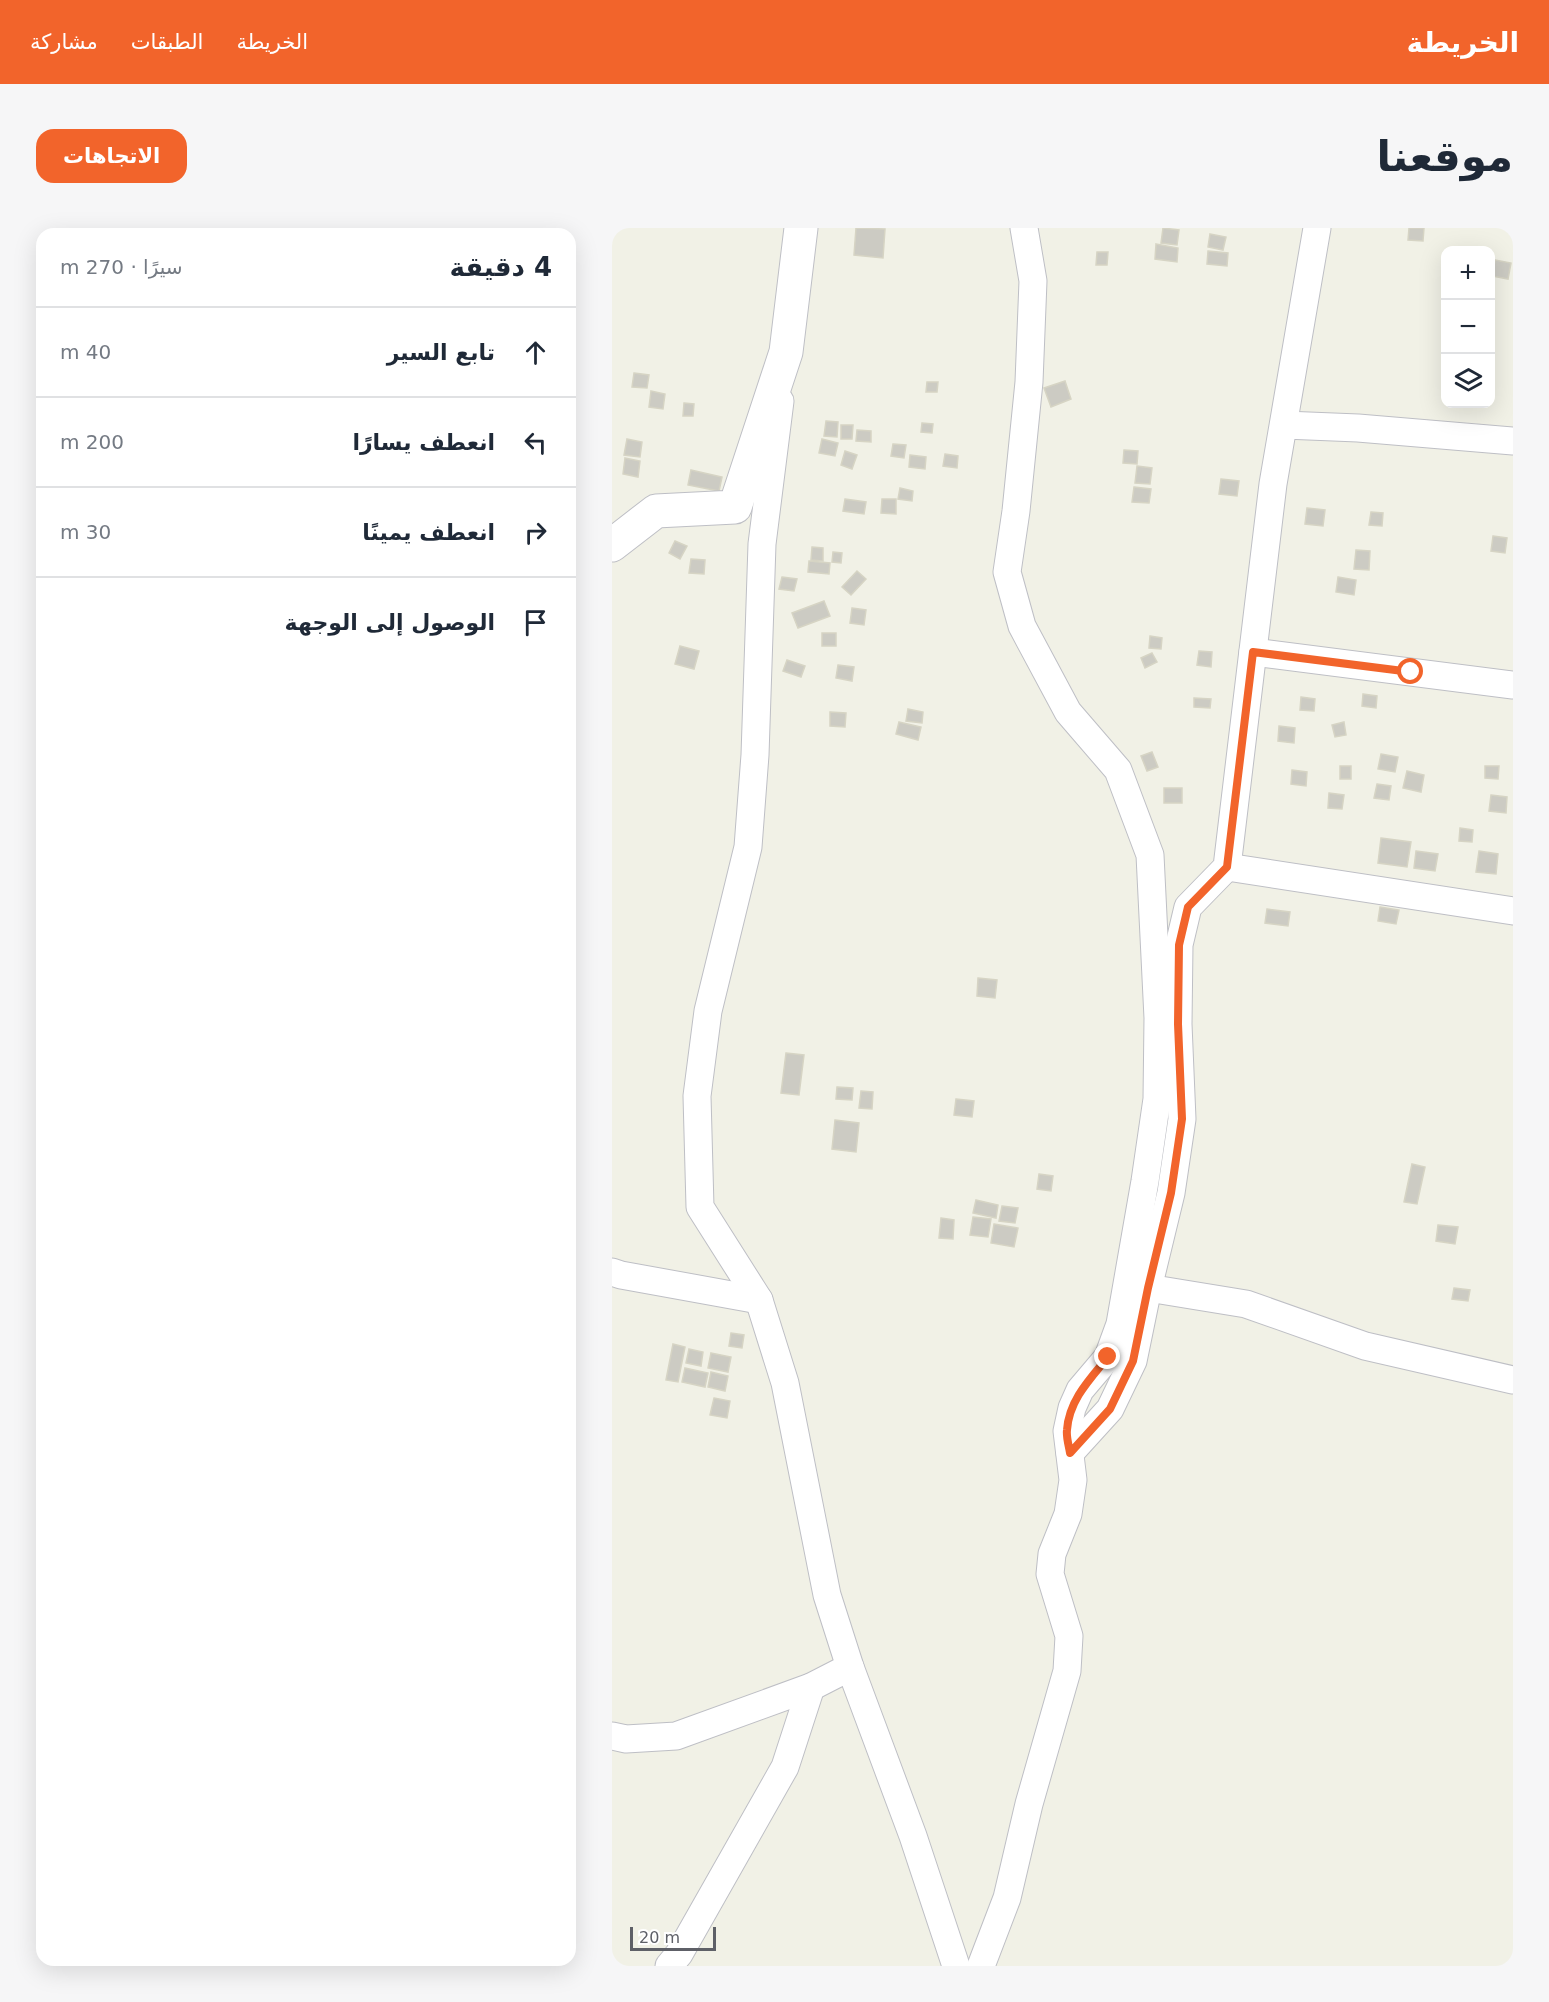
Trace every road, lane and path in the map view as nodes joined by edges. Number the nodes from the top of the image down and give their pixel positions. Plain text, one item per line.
1 (801, 228) edge
2 (1024, 228) edge
3 (1317, 228) edge
4 (786, 352) junction
5 (1284, 425) junction
6 (1513, 441) edge
7 (612, 545) edge
8 (1253, 652) junction
9 (1513, 686) edge
10 (1227, 867) junction
11 (1513, 912) edge
12 (612, 1272) edge
13 (1148, 1288) junction
14 (759, 1300) junction
15 (1513, 1380) edge
16 (1070, 1453) junction
17 (850, 1667) junction
18 (811, 1688) junction
19 (612, 1736) edge
20 (669, 1966) edge
21 (956, 1966) edge
22 (981, 1966) edge

1 - 4 street
2 - 16 street
3 - 5 street
4 - 7 street
4 - 14 street
5 - 6 street
5 - 8 street
8 - 9 street
8 - 10 street
10 - 11 street
10 - 13 street
12 - 14 street
13 - 15 street
13 - 16 street
14 - 17 street
16 - 22 street
17 - 18 street
17 - 21 street
18 - 19 street
18 - 20 street

